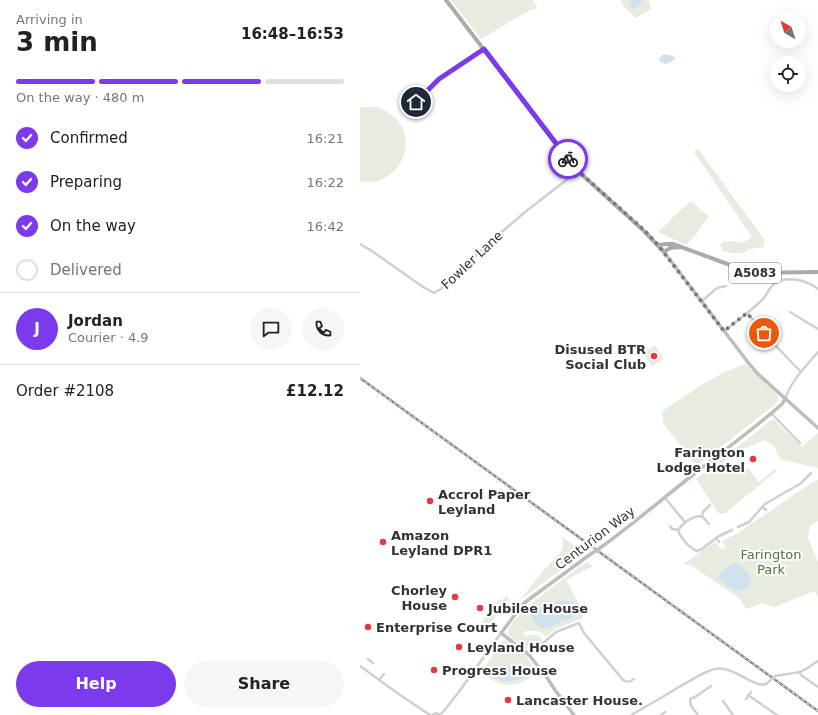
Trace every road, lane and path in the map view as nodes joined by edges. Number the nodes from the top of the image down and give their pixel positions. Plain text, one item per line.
1 (446, 0) edge
2 (484, 49) junction
3 (416, 102) dead end
4 (578, 171) junction
5 (360, 244) edge
6 (658, 245) junction
7 (681, 247) junction
8 (664, 252) junction
9 (818, 272) edge
10 (726, 286) dead end
11 (818, 289) edge
12 (702, 301) junction
13 (790, 312) dead end
14 (747, 313) junction
15 (818, 330) edge
16 (724, 331) junction
17 (818, 352) edge
18 (801, 372) junction
19 (785, 399) junction
20 (771, 413) junction
21 (818, 428) edge
22 (800, 443) dead end
23 (811, 473) dead end
24 (665, 498) junction
25 (710, 505) dead end
26 (762, 507) junction
27 (766, 510) dead end
28 (702, 516) junction
29 (685, 522) junction
30 (708, 524) dead end
31 (670, 526) dead end
32 (738, 527) dead end
33 (678, 530) junction
34 (732, 530) dead end
35 (716, 538) junction
36 (719, 542) dead end
37 (501, 633) junction
38 (529, 655) junction
39 (368, 660) dead end
40 (818, 661) edge
41 (373, 663) dead end
42 (360, 666) edge
43 (800, 672) junction
44 (384, 674) dead end
45 (634, 679) dead end
46 (380, 680) junction
47 (711, 686) dead end
48 (818, 687) edge
49 (751, 692) dead end
50 (748, 695) junction
51 (746, 699) dead end
52 (723, 701) dead end
53 (665, 712) dead end
54 (661, 714) edge
55 (431, 715) edge
56 (439, 715) edge
57 (574, 715) edge
58 (631, 715) edge
59 (698, 715) edge
60 (733, 715) edge
61 (777, 715) edge

1 - 2 main road
2 - 3 street
2 - 4 main road
4 - 5 street, Fowler Lane
4 - 6 main road
6 - 7 main road, A5083
6 - 8 main road
7 - 8 main road
7 - 9 main road, A5083
8 - 12 street
10 - 12 street
11 - 14 street
12 - 16 street
13 - 15 street
14 - 16 street
14 - 18 street
16 - 19 street
17 - 18 street
18 - 19 street
19 - 20 street, Centurion Way
19 - 21 street
20 - 22 street
20 - 24 street, Centurion Way
23 - 26 street
24 - 29 street
24 - 37 street, Centurion Way, bridge
25 - 28 street
26 - 27 street
26 - 32 street
28 - 29 street
28 - 30 street
29 - 33 street
31 - 33 street
33 - 35 street
34 - 35 street
35 - 36 street
37 - 38 street
37 - 56 street, Centurion Way
38 - 45 street
38 - 57 street
39 - 41 street
40 - 43 street
42 - 46 street
43 - 48 street
43 - 58 street, bridge
44 - 46 street
46 - 55 street
47 - 59 street
49 - 50 street
50 - 51 street
50 - 61 street
52 - 60 street
53 - 54 street
55 - 56 street

